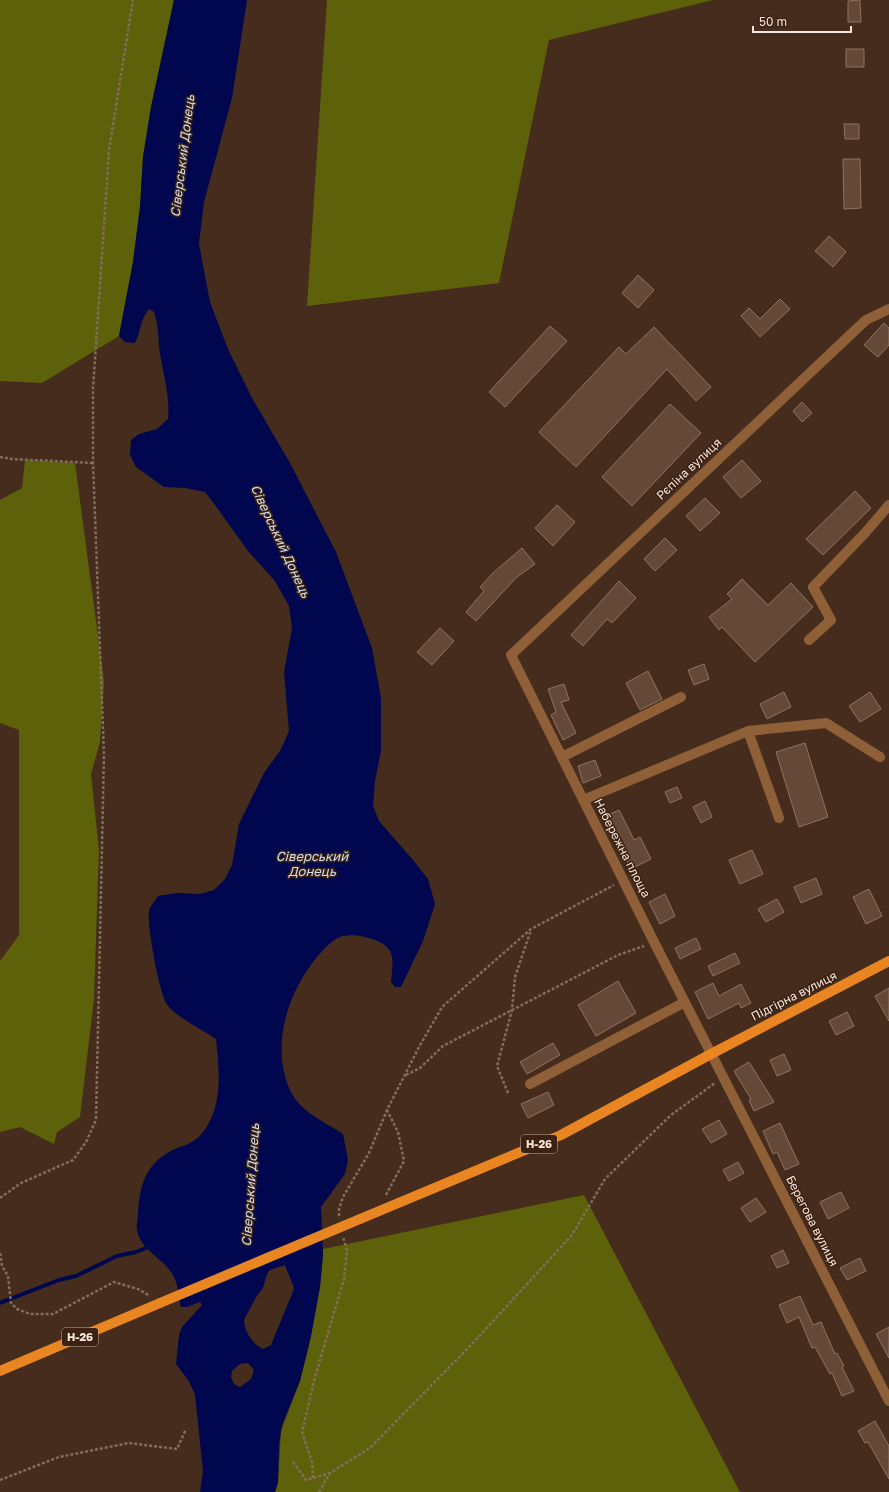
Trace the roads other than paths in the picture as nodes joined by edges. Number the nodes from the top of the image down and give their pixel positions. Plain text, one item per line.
1 (889, 309) edge
2 (889, 505) edge
3 (810, 640) dead end
4 (510, 655) joint
5 (681, 696) dead end
6 (748, 731) junction
7 (562, 757) junction
8 (880, 757) dead end
9 (583, 800) junction
10 (779, 818) dead end
11 (889, 961) edge
12 (685, 1002) junction
13 (711, 1054) junction
14 (530, 1084) dead end
15 (0, 1371) edge
16 (889, 1401) edge

1 - 4 street, Рєпіна вулиця
2 - 3 street
4 - 7 street, Набережна площа
5 - 7 street
6 - 8 street
6 - 9 street
6 - 10 street
7 - 9 street, Набережна площа
9 - 12 street, Набережна площа
11 - 13 main road, Підгірна вулиця / Н-26
12 - 13 street, Набережна площа
12 - 14 street
13 - 15 main road, Н-26, bridge
13 - 16 street, Берегова вулиця

